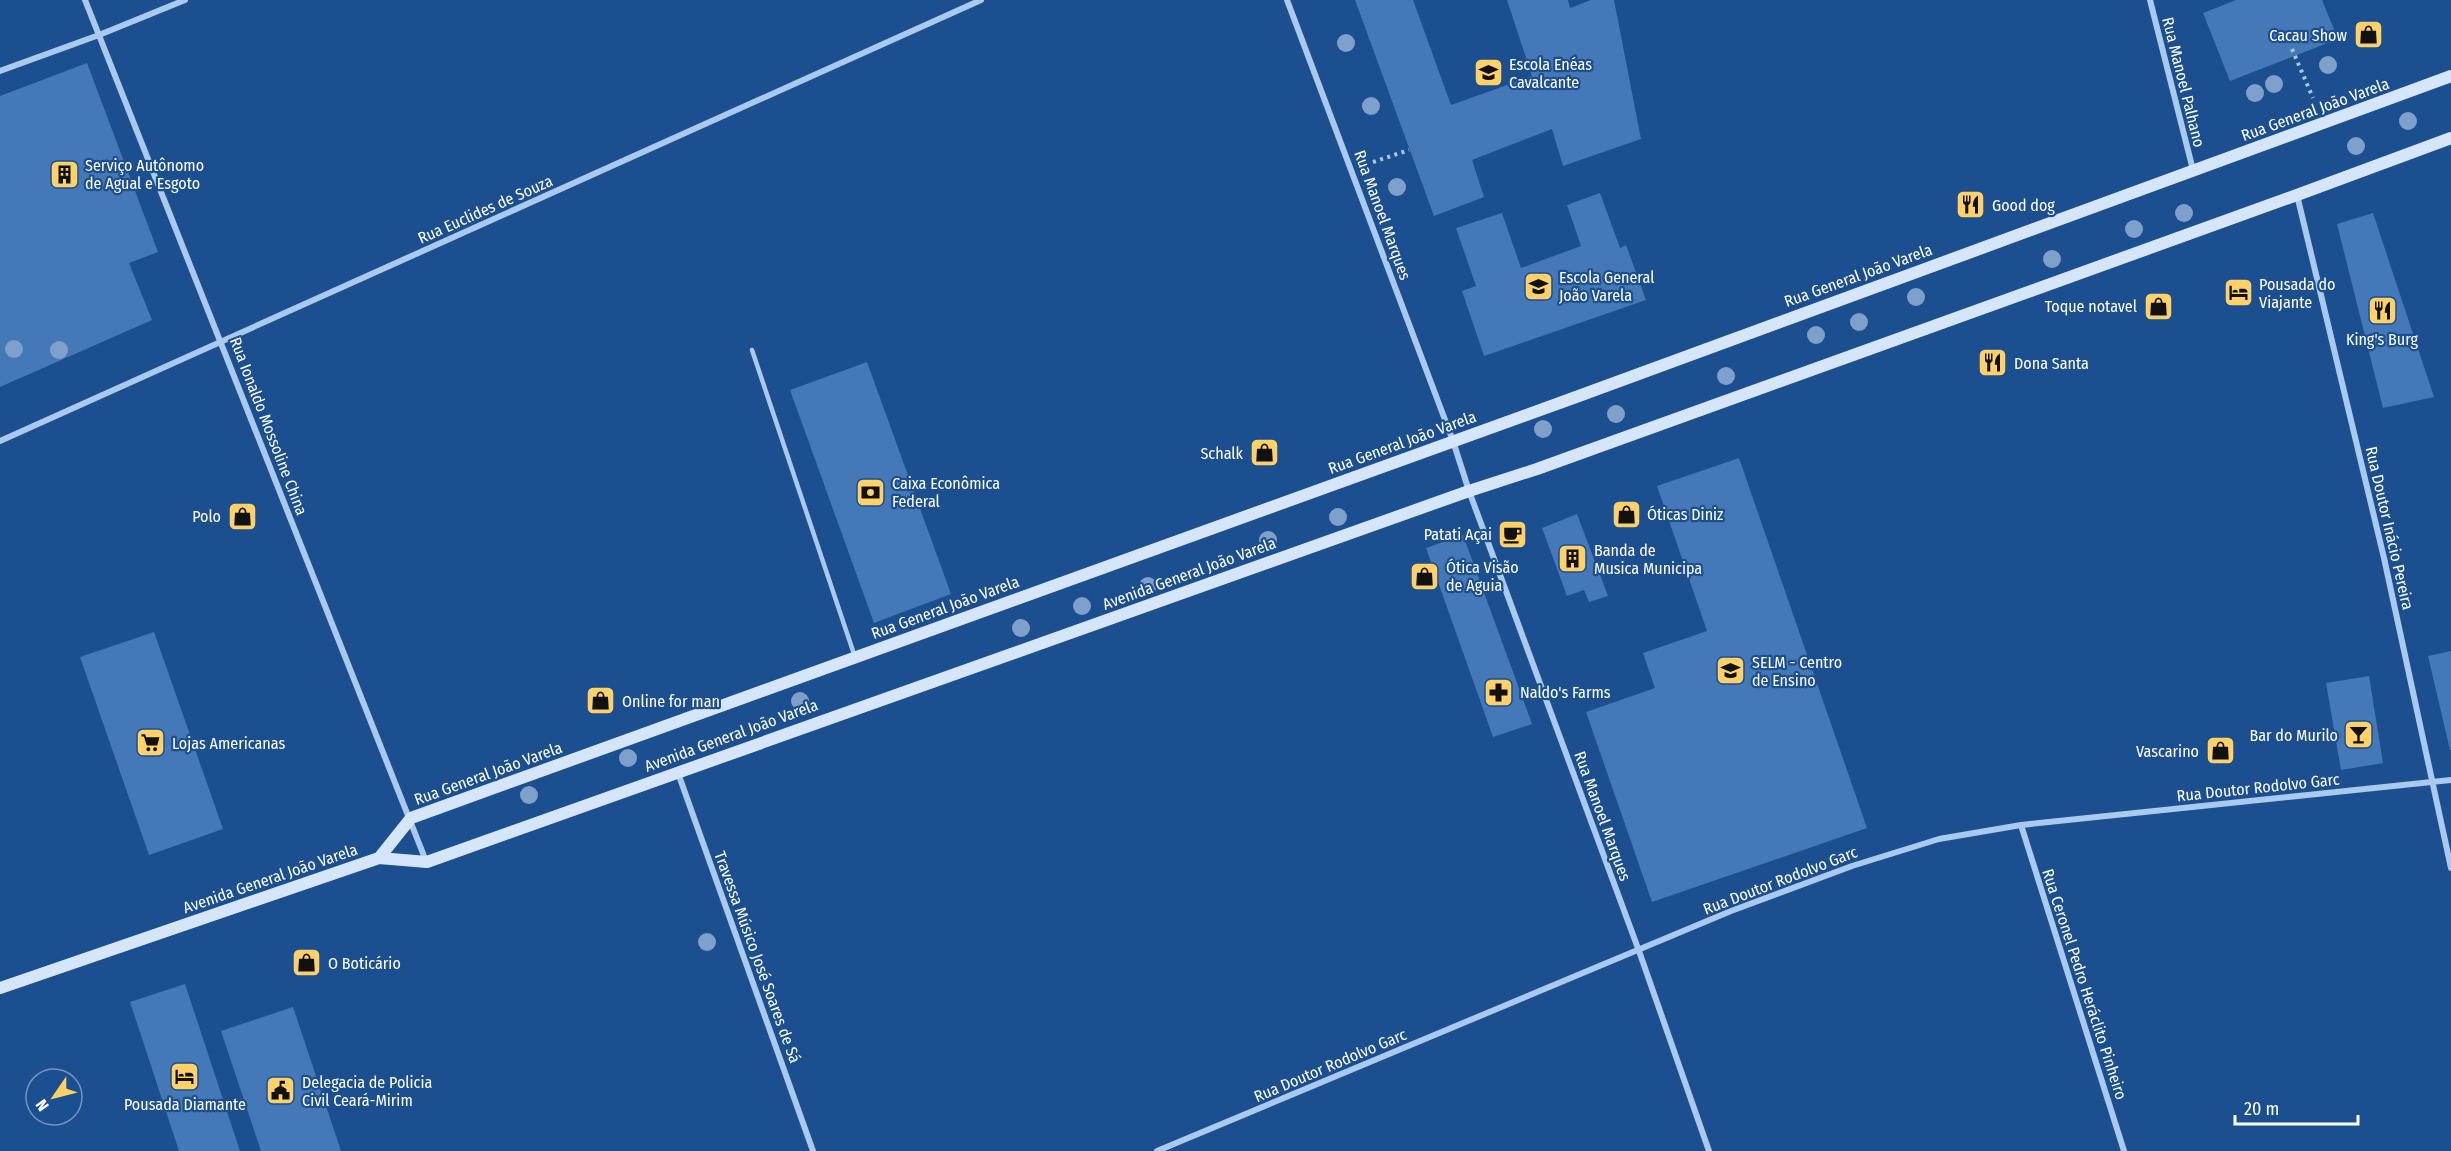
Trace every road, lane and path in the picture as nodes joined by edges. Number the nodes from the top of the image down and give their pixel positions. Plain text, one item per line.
1 (85, 0) edge
2 (185, 0) edge
3 (981, 0) edge
4 (1287, 0) edge
5 (2150, 0) edge
6 (99, 35) junction
7 (2292, 49) dead end
8 (0, 71) edge
9 (2451, 76) edge
10 (2321, 125) junction
11 (2451, 138) edge
12 (1409, 150) dead end
13 (1352, 169) junction
14 (2193, 170) junction
15 (2297, 195) junction
16 (222, 342) junction
17 (752, 350) dead end
18 (0, 441) edge
19 (1453, 441) junction
20 (1469, 491) junction
21 (855, 657) junction
22 (677, 771) junction
23 (2451, 780) edge
24 (2433, 782) junction
25 (411, 818) junction
26 (2020, 825) junction
27 (379, 858) junction
28 (427, 862) junction
29 (2451, 868) edge
30 (1639, 951) junction
31 (0, 988) edge
32 (813, 1151) edge
33 (1157, 1151) edge
34 (1709, 1151) edge
35 (2124, 1151) edge

1 - 6 street, Rua Ionaldo Mossoline China
2 - 6 street
3 - 16 street, Rua Euclides de Souza
4 - 13 street, Rua Manoel Marques
5 - 14 street, Rua Manoel Palhano
6 - 8 street
6 - 16 street, Rua Ionaldo Mossoline China
7 - 10 path
9 - 10 main road, Rua General João Varela
10 - 14 main road, Rua General João Varela
11 - 15 main road
12 - 13 path
13 - 19 street, Rua Manoel Marques
14 - 19 main road, Rua General João Varela
15 - 20 main road
15 - 24 street, Rua Doutor Inácio Pereira
16 - 18 street, Rua Euclides de Souza
16 - 25 street, Rua Ionaldo Mossoline China
17 - 21 lane
19 - 20 street, Rua Manoel Marques
19 - 21 main road, Rua General João Varela
20 - 22 main road, Avenida General João Varela
20 - 30 street, Rua Manoel Marques
21 - 25 main road, Rua General João Varela
22 - 28 main road, Avenida General João Varela
22 - 32 street, Travessa Músico José Soares de Sá
23 - 24 street, Rua Doutor Rodolvo Garc
24 - 26 street, Rua Doutor Rodolvo Garc
24 - 29 street, Rua Doutor Inácio Pereira
25 - 27 main road, Rua General João Varela
25 - 28 street, Rua Ionaldo Mossoline China
26 - 30 street, Rua Doutor Rodolvo Garc
26 - 35 street, Rua Ceronel Pedro Heráclito Pinheiro
27 - 28 main road, Avenida General João Varela
27 - 31 main road, Avenida General João Varela
30 - 33 street, Rua Doutor Rodolvo Garc
30 - 34 street, Rua Manoel Marques

